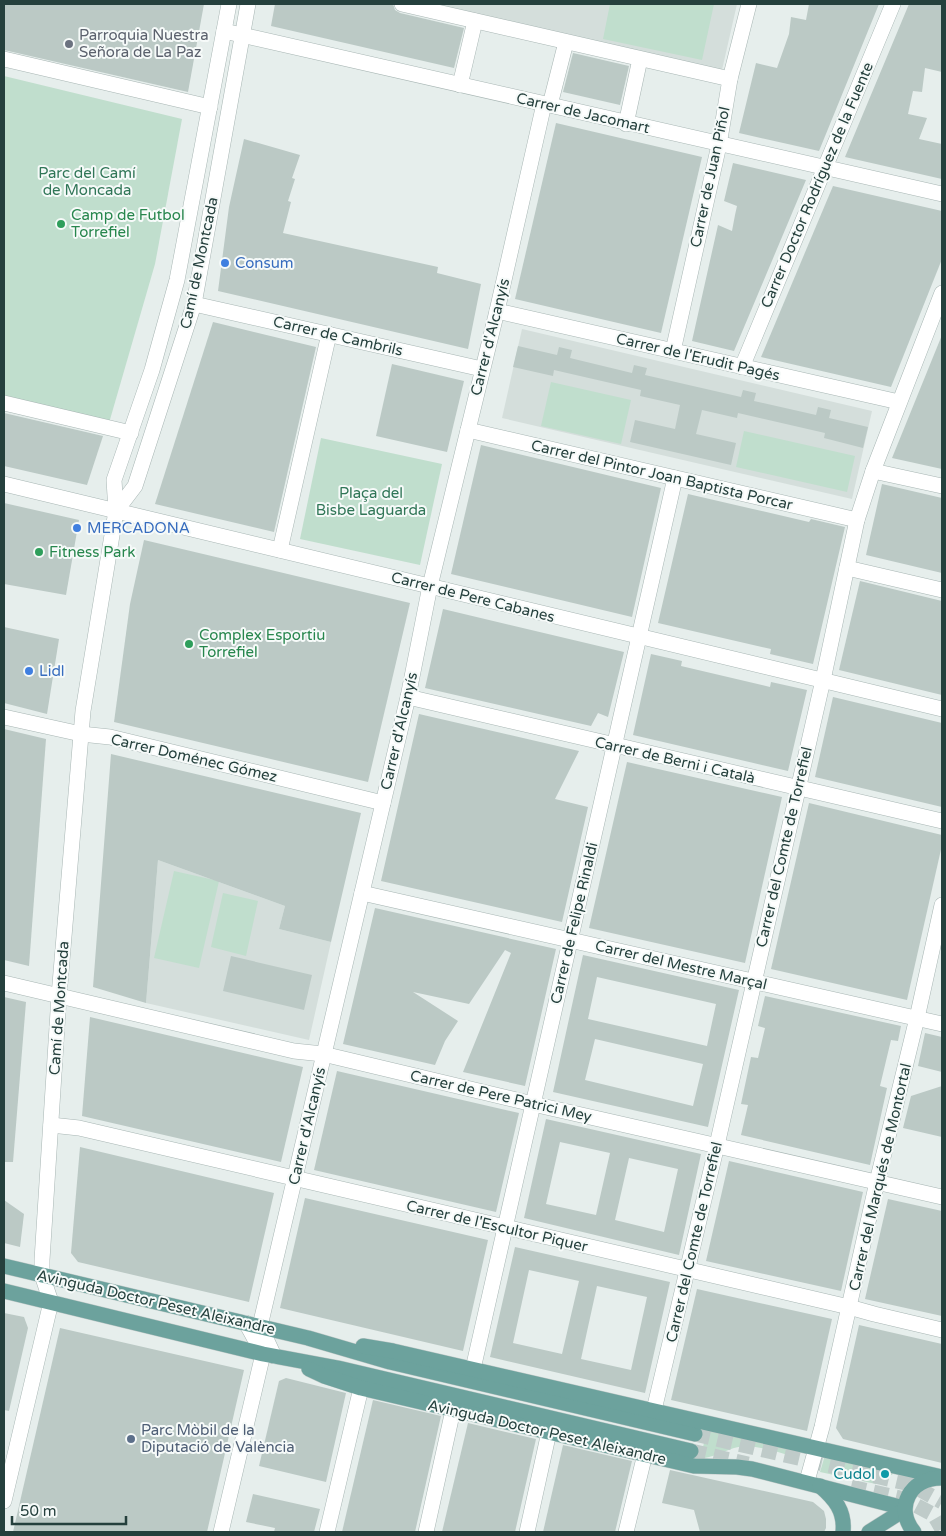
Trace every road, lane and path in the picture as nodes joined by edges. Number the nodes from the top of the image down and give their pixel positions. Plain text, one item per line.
1 (229, 4) edge
2 (248, 4) edge
3 (402, 4) edge
4 (749, 4) edge
5 (893, 4) edge
6 (475, 21) junction
7 (224, 32) junction
8 (242, 36) junction
9 (566, 42) junction
10 (4, 59) edge
11 (640, 59) junction
12 (730, 79) junction
13 (460, 85) junction
14 (547, 105) junction
15 (210, 107) junction
16 (626, 124) junction
17 (719, 145) junction
18 (824, 167) junction
19 (942, 194) edge
20 (942, 294) edge
21 (194, 304) junction
22 (497, 312) junction
23 (329, 334) junction
24 (673, 351) junction
25 (742, 367) junction
26 (482, 369) junction
27 (899, 402) junction
28 (4, 403) edge
29 (468, 430) junction
30 (131, 433) junction
31 (873, 471) junction
32 (675, 478) junction
33 (4, 484) edge
34 (942, 486) edge
35 (116, 511) junction
36 (857, 520) junction
37 (280, 550) junction
38 (847, 568) junction
39 (430, 586) junction
40 (942, 590) edge
41 (639, 636) junction
42 (822, 680) junction
43 (408, 697) junction
44 (942, 709) edge
45 (4, 717) edge
46 (80, 734) junction
47 (614, 746) junction
48 (797, 788) junction
49 (382, 803) junction
50 (942, 821) edge
51 (362, 893) junction
52 (942, 905) edge
53 (570, 940) junction
54 (754, 981) junction
55 (4, 983) edge
56 (59, 996) junction
57 (917, 1018) junction
58 (942, 1024) edge
59 (323, 1054) junction
60 (533, 1104) junction
61 (51, 1125) junction
62 (717, 1145) junction
63 (294, 1180) junction
64 (877, 1182) junction
65 (942, 1197) edge
66 (505, 1228) junction
67 (4, 1266) edge
68 (688, 1270) junction
69 (42, 1275) junction
70 (4, 1291) edge
71 (51, 1302) junction
72 (850, 1307) junction
73 (253, 1325) junction
74 (942, 1330) edge
75 (308, 1338) junction
76 (268, 1355) junction
77 (292, 1360) junction
78 (473, 1369) junction
79 (361, 1388) junction
80 (453, 1410) junction
81 (654, 1410) junction
82 (549, 1432) junction
83 (694, 1434) tunnel mouth
84 (816, 1448) junction
85 (691, 1451) tunnel mouth
86 (645, 1454) junction
87 (942, 1477) edge
88 (813, 1483) junction
89 (4, 1501) edge
90 (904, 1509) junction
91 (222, 1532) edge
92 (328, 1532) edge
93 (426, 1532) edge
94 (527, 1532) edge
95 (626, 1532) edge
96 (842, 1532) edge
97 (869, 1532) edge
98 (914, 1532) edge

1 - 7 street, Camí de Montcada
2 - 8 street, Camí de Montcada
3 - 6 street
4 - 12 street, Carrer de Juan Piñol
5 - 18 street, Carrer Doctor Rodríguez de la Fuente
6 - 9 street
6 - 13 street
7 - 8 street, Carrer de Jacomart
7 - 15 street, Camí de Montcada
8 - 13 street, Carrer de Jacomart
8 - 21 street, Camí de Montcada
9 - 11 street
9 - 14 street, Carrer d'Alcanyís
10 - 15 street
11 - 12 street
11 - 16 street
12 - 17 street, Carrer de Juan Piñol
13 - 14 street, Carrer de Jacomart
14 - 16 street, Carrer de Jacomart
14 - 22 street, Carrer d'Alcanyís
15 - 30 street, Camí de Montcada
16 - 17 street, Carrer de Jacomart
17 - 18 street, Carrer de Jacomart
17 - 24 street, Carrer de Juan Piñol
18 - 19 street, Carrer de Jacomart
18 - 25 street, Carrer Doctor Rodríguez de la Fuente
20 - 27 street, Carrer del Comte de Torrefiel
21 - 23 street, Carrer de Cambrils
21 - 35 street, Camí de Montcada
22 - 24 street, Carrer de l'Erudit Pagés
22 - 26 street, Carrer d'Alcanyís
23 - 26 street, Carrer de Cambrils
23 - 37 street
24 - 25 street, Carrer de l'Erudit Pagés
25 - 27 street, Carrer de l'Erudit Pagés
26 - 29 street, Carrer d'Alcanyís
27 - 31 street, Carrer del Comte de Torrefiel
28 - 30 street
29 - 32 street, Carrer del Pintor Joan Baptista Porcar
29 - 39 street, Carrer d'Alcanyís
30 - 35 street, Camí de Montcada
31 - 34 street
31 - 36 street, Carrer del Comte de Torrefiel
32 - 36 street, Carrer del Pintor Joan Baptista Porcar
32 - 41 street, Carrer de Felipe Rinaldi
33 - 35 street, Carrer de Pere Cabanes
35 - 37 street, Carrer de Pere Cabanes
35 - 46 street, Camí de Montcada
36 - 38 street, Carrer del Comte de Torrefiel
37 - 39 street, Carrer de Pere Cabanes
38 - 40 street
38 - 42 street, Carrer del Comte de Torrefiel
39 - 41 street, Carrer de Pere Cabanes
39 - 43 street, Carrer d'Alcanyís
41 - 42 street, Carrer de Pere Cabanes
41 - 47 street, Carrer de Felipe Rinaldi
42 - 44 street, Carrer de Pere Cabanes
42 - 48 street, Carrer del Comte de Torrefiel
43 - 47 street, Carrer de Berni i Català
43 - 49 street, Carrer d'Alcanyís
45 - 46 street, Carrer Doménec Gómez
46 - 49 street, Carrer Doménec Gómez
46 - 56 street, Camí de Montcada
47 - 48 street, Carrer de Berni i Català
47 - 53 street, Carrer de Felipe Rinaldi
48 - 50 street, Carrer de Berni i Català
48 - 54 street, Carrer del Comte de Torrefiel
49 - 51 street, Carrer d'Alcanyís
51 - 53 street, Carrer del Mestre Marçal
51 - 59 street, Carrer d'Alcanyís
52 - 57 street, Carrer del Marqués de Montortal
53 - 54 street, Carrer del Mestre Marçal
53 - 60 street, Carrer de Felipe Rinaldi
54 - 57 street, Carrer del Mestre Marçal
54 - 62 street, Carrer del Comte de Torrefiel
55 - 56 street, Carrer de Pere Patrici Mey
56 - 59 street, Carrer de Pere Patrici Mey
56 - 61 street, Camí de Montcada
57 - 58 street, Carrer del Mestre Marçal
57 - 64 street, Carrer del Marqués de Montortal
59 - 60 street, Carrer de Pere Patrici Mey
59 - 63 street, Carrer d'Alcanyís
60 - 62 street, Carrer de Pere Patrici Mey
60 - 66 street, Carrer de Felipe Rinaldi
61 - 63 street, Carrer de l'Escultor Piquer
61 - 69 street, Camí de Montcada
62 - 64 street, Carrer de Pere Patrici Mey
62 - 68 street, Carrer del Comte de Torrefiel
63 - 66 street, Carrer de l'Escultor Piquer
63 - 73 street, Carrer d'Alcanyís
64 - 65 street, Carrer de Pere Patrici Mey
64 - 72 street, Carrer del Marqués de Montortal
66 - 68 street, Carrer de l'Escultor Piquer
66 - 78 street, Carrer de Felipe Rinaldi
67 - 69 main road, Avinguda Doctor Peset Aleixandre
68 - 72 street, Carrer de l'Escultor Piquer
68 - 81 street, Carrer del Comte de Torrefiel
69 - 71 street, Camí de Montcada
69 - 73 main road, Avinguda Doctor Peset Aleixandre
70 - 71 main road, Avinguda Doctor Peset Aleixandre
71 - 76 main road, Avinguda Doctor Peset Aleixandre
71 - 89 street
72 - 74 street, Carrer de l'Escultor Piquer
72 - 84 street, Carrer del Marqués de Montortal
73 - 75 main road, Avinguda Doctor Peset Aleixandre
73 - 76 street
75 - 78 main road, Avinguda Doctor Peset Aleixandre
75 - 83 main road, Avinguda Doctor Peset Aleixandre
76 - 77 main road, Avinguda Doctor Peset Aleixandre
76 - 91 street
77 - 79 main road, Avinguda Doctor Peset Aleixandre
77 - 85 main road, Avinguda Doctor Peset Aleixandre
78 - 81 main road, Avinguda Doctor Peset Aleixandre
79 - 80 main road, Avinguda Doctor Peset Aleixandre
79 - 92 street
80 - 82 main road, Avinguda Doctor Peset Aleixandre
80 - 93 street
81 - 84 main road, Avinguda Doctor Peset Aleixandre
82 - 86 main road, Avinguda Doctor Peset Aleixandre
82 - 94 street
84 - 87 main road, Avinguda Doctor Peset Aleixandre
84 - 88 street
86 - 88 main road, Avinguda Doctor Peset Aleixandre
86 - 95 street
87 - 90 main road
88 - 90 main road, Avinguda Doctor Peset Aleixandre
88 - 96 main road
90 - 97 main road
90 - 98 main road

